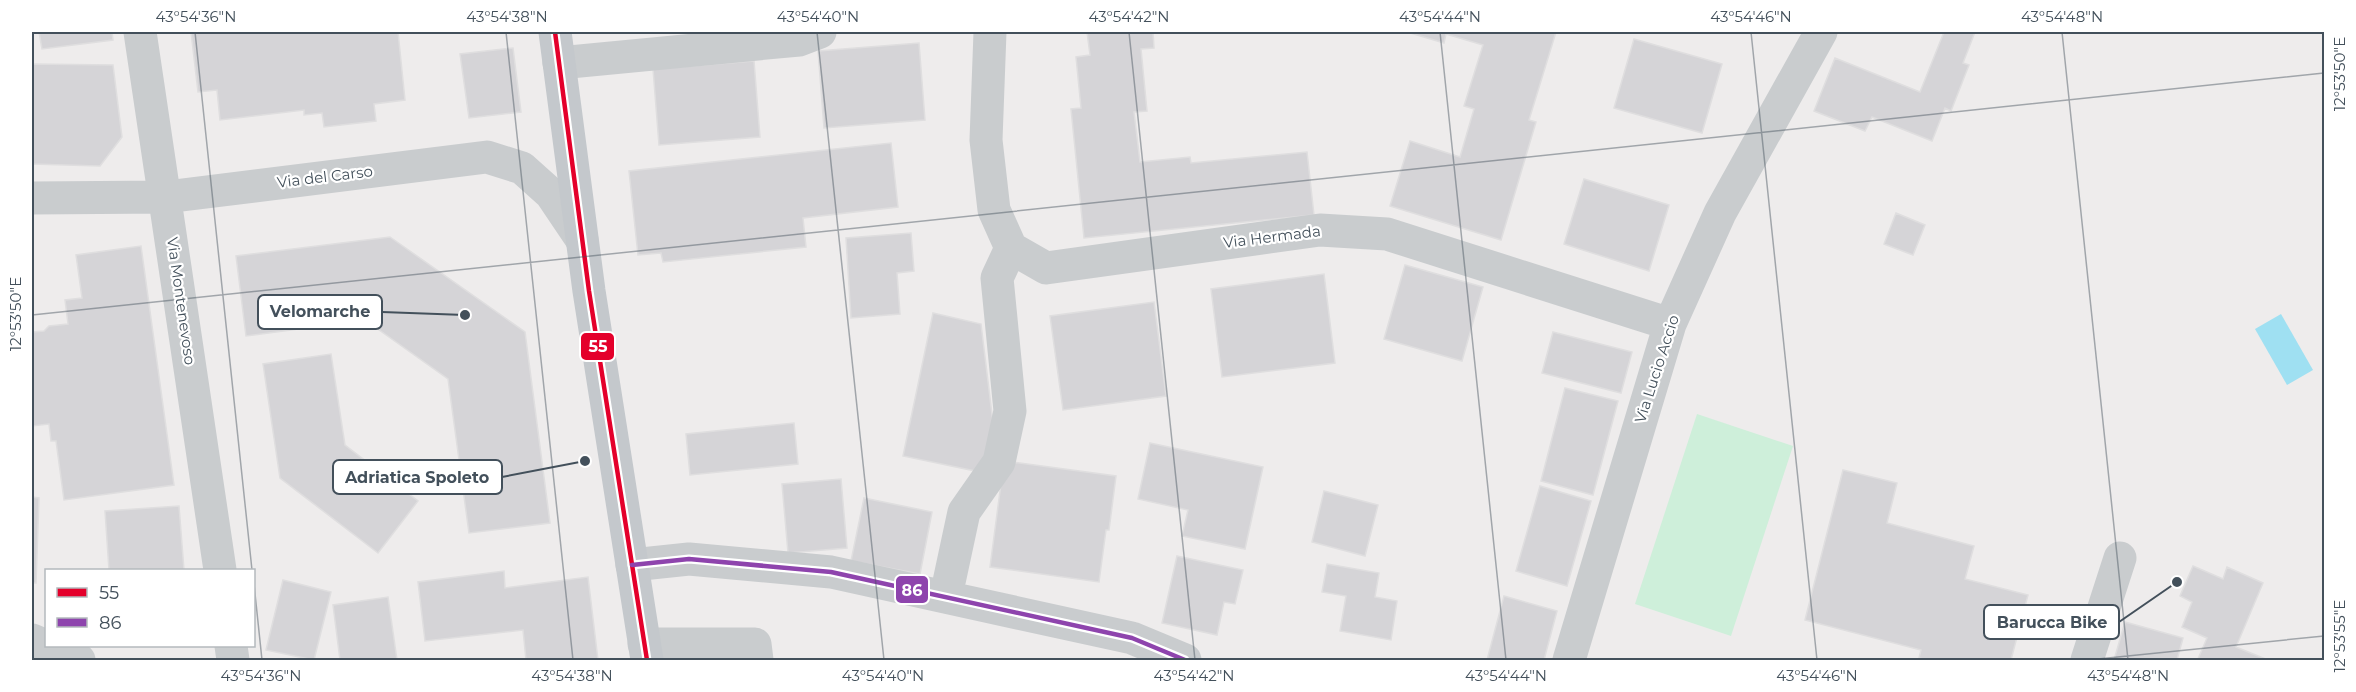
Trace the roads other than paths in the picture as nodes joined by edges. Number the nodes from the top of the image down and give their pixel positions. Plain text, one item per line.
1 (140, 32) edge
2 (820, 32) edge
3 (990, 32) edge
4 (1821, 32) edge
5 (557, 47) edge
6 (32, 198) edge
7 (166, 198) junction
8 (582, 240) junction
9 (1011, 248) junction
10 (1670, 324) junction
11 (2120, 558) dead end
12 (632, 565) junction
13 (220, 569) edge
14 (946, 596) junction
15 (48, 647) edge
16 (645, 652) edge
17 (79, 660) edge
18 (757, 660) edge
19 (1185, 660) edge
20 (1569, 660) edge
21 (2087, 660) edge

1 - 7 street, Via Montenevoso
2 - 5 street
3 - 9 street
4 - 10 street, Via Lucio Accio
5 - 8 main road
6 - 7 street, Via del Carso
7 - 8 street, Via del Carso
7 - 13 street, Via Montenevoso
8 - 12 main road
9 - 10 street, Via Hermada
9 - 14 street
10 - 20 street, Via Lucio Accio
11 - 21 street
12 - 14 street
12 - 16 main road
14 - 19 street
15 - 17 street
16 - 18 street

